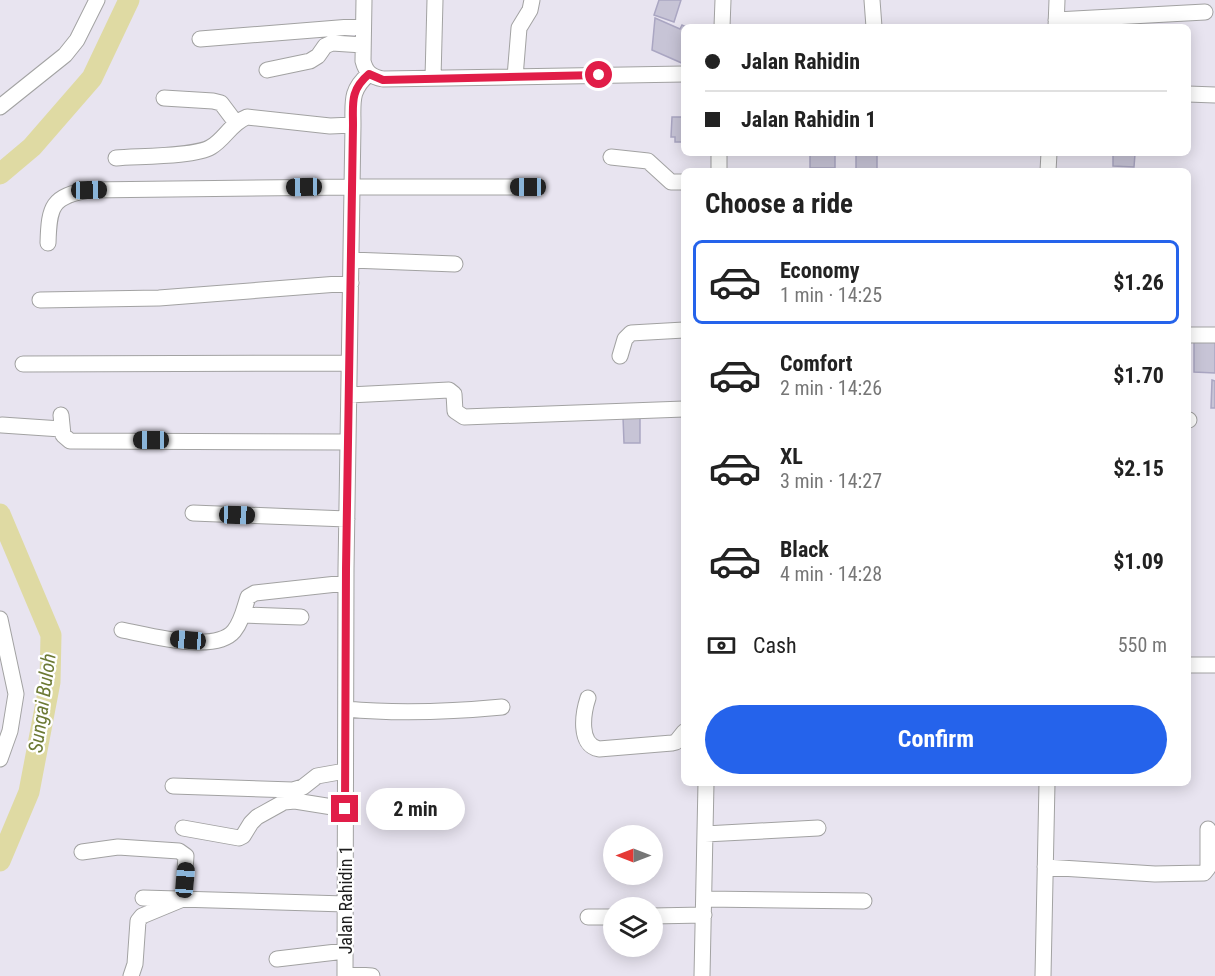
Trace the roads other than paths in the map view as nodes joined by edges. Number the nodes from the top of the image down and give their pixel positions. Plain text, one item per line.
1 (97, 0) edge
2 (364, 0) edge
3 (435, 0) edge
4 (532, 0) edge
5 (723, 0) edge
6 (872, 0) edge
7 (1057, 0) edge
8 (1205, 12) dead end
9 (722, 24) edge
10 (874, 24) edge
11 (1056, 24) edge
12 (363, 26) junction
13 (200, 39) dead end
14 (363, 45) junction
15 (267, 70) dead end
16 (369, 74) junction
17 (681, 74) edge
18 (515, 76) junction
19 (433, 78) junction
20 (1191, 94) edge
21 (1215, 95) edge
22 (164, 98) dead end
23 (0, 107) edge
24 (236, 123) junction
25 (353, 125) junction
26 (611, 157) dead end
27 (116, 158) dead end
28 (681, 182) edge
29 (352, 187) junction
30 (528, 187) dead end
31 (48, 243) dead end
32 (351, 260) junction
33 (455, 264) dead end
34 (351, 283) junction
35 (40, 300) dead end
36 (681, 330) edge
37 (1191, 335) edge
38 (1215, 335) edge
39 (620, 356) dead end
40 (349, 363) junction
41 (22, 364) dead end
42 (349, 395) junction
43 (681, 409) edge
44 (2, 425) dead end
45 (348, 442) junction
46 (193, 513) dead end
47 (347, 519) junction
48 (346, 583) junction
49 (243, 615) junction
50 (301, 617) dead end
51 (0, 619) edge
52 (122, 630) dead end
53 (1191, 665) edge
54 (1215, 665) edge
55 (588, 698) dead end
56 (502, 708) dead end
57 (346, 710) junction
58 (681, 736) edge
59 (0, 759) edge
60 (345, 771) junction
61 (172, 786) dead end
62 (706, 786) edge
63 (1047, 786) edge
64 (345, 809) junction
65 (183, 828) dead end
66 (818, 828) dead end
67 (1208, 829) dead end
68 (705, 834) junction
69 (82, 852) dead end
70 (1045, 867) junction
71 (143, 898) dead end
72 (183, 899) junction
73 (704, 899) junction
74 (864, 901) dead end
75 (345, 904) junction
76 (704, 915) junction
77 (663, 916) edge
78 (588, 917) dead end
79 (603, 917) edge
80 (345, 951) junction
81 (277, 959) dead end
82 (345, 975) edge
83 (130, 976) edge
84 (372, 976) edge
85 (702, 976) edge
86 (1043, 976) edge

1 - 23 street
2 - 12 street
3 - 19 street
4 - 18 street
5 - 9 street
6 - 10 street
7 - 11 street
8 - 11 street
12 - 13 street
12 - 14 street
14 - 15 street
14 - 16 street
16 - 19 street
16 - 25 street, Jalan Rahidin 1
17 - 18 street
18 - 19 street
20 - 21 street
22 - 24 street
24 - 25 street
24 - 27 street
25 - 29 street, Jalan Rahidin 1
26 - 28 street
29 - 30 street
29 - 31 street
29 - 32 street, Jalan Rahidin 1
32 - 33 street
32 - 34 street, Jalan Rahidin 1
34 - 35 street
34 - 40 street, Jalan Rahidin 1
36 - 39 street
37 - 38 street
40 - 41 street
40 - 42 street, Jalan Rahidin 1
42 - 43 street
42 - 45 street, Jalan Rahidin 1
44 - 45 street
45 - 47 street, Jalan Rahidin 1
46 - 47 street
47 - 48 street, Jalan Rahidin 1
48 - 49 street
48 - 57 street, Jalan Rahidin 1
49 - 50 street
49 - 52 street
51 - 59 street
53 - 54 street
55 - 58 street
56 - 57 street
57 - 60 street, Jalan Rahidin 1
60 - 61 street
60 - 64 street, Jalan Rahidin 1
62 - 68 street
63 - 70 street
64 - 65 street
64 - 75 street, Jalan Rahidin 1
66 - 68 street
67 - 70 street
68 - 73 street
69 - 72 street
70 - 86 street
71 - 72 street
72 - 75 street
72 - 83 street
73 - 74 street
73 - 76 street
75 - 80 street, Jalan Rahidin 1
76 - 77 street
76 - 85 street
78 - 79 street
80 - 81 street
80 - 82 street, Jalan Rahidin 1
82 - 84 street

